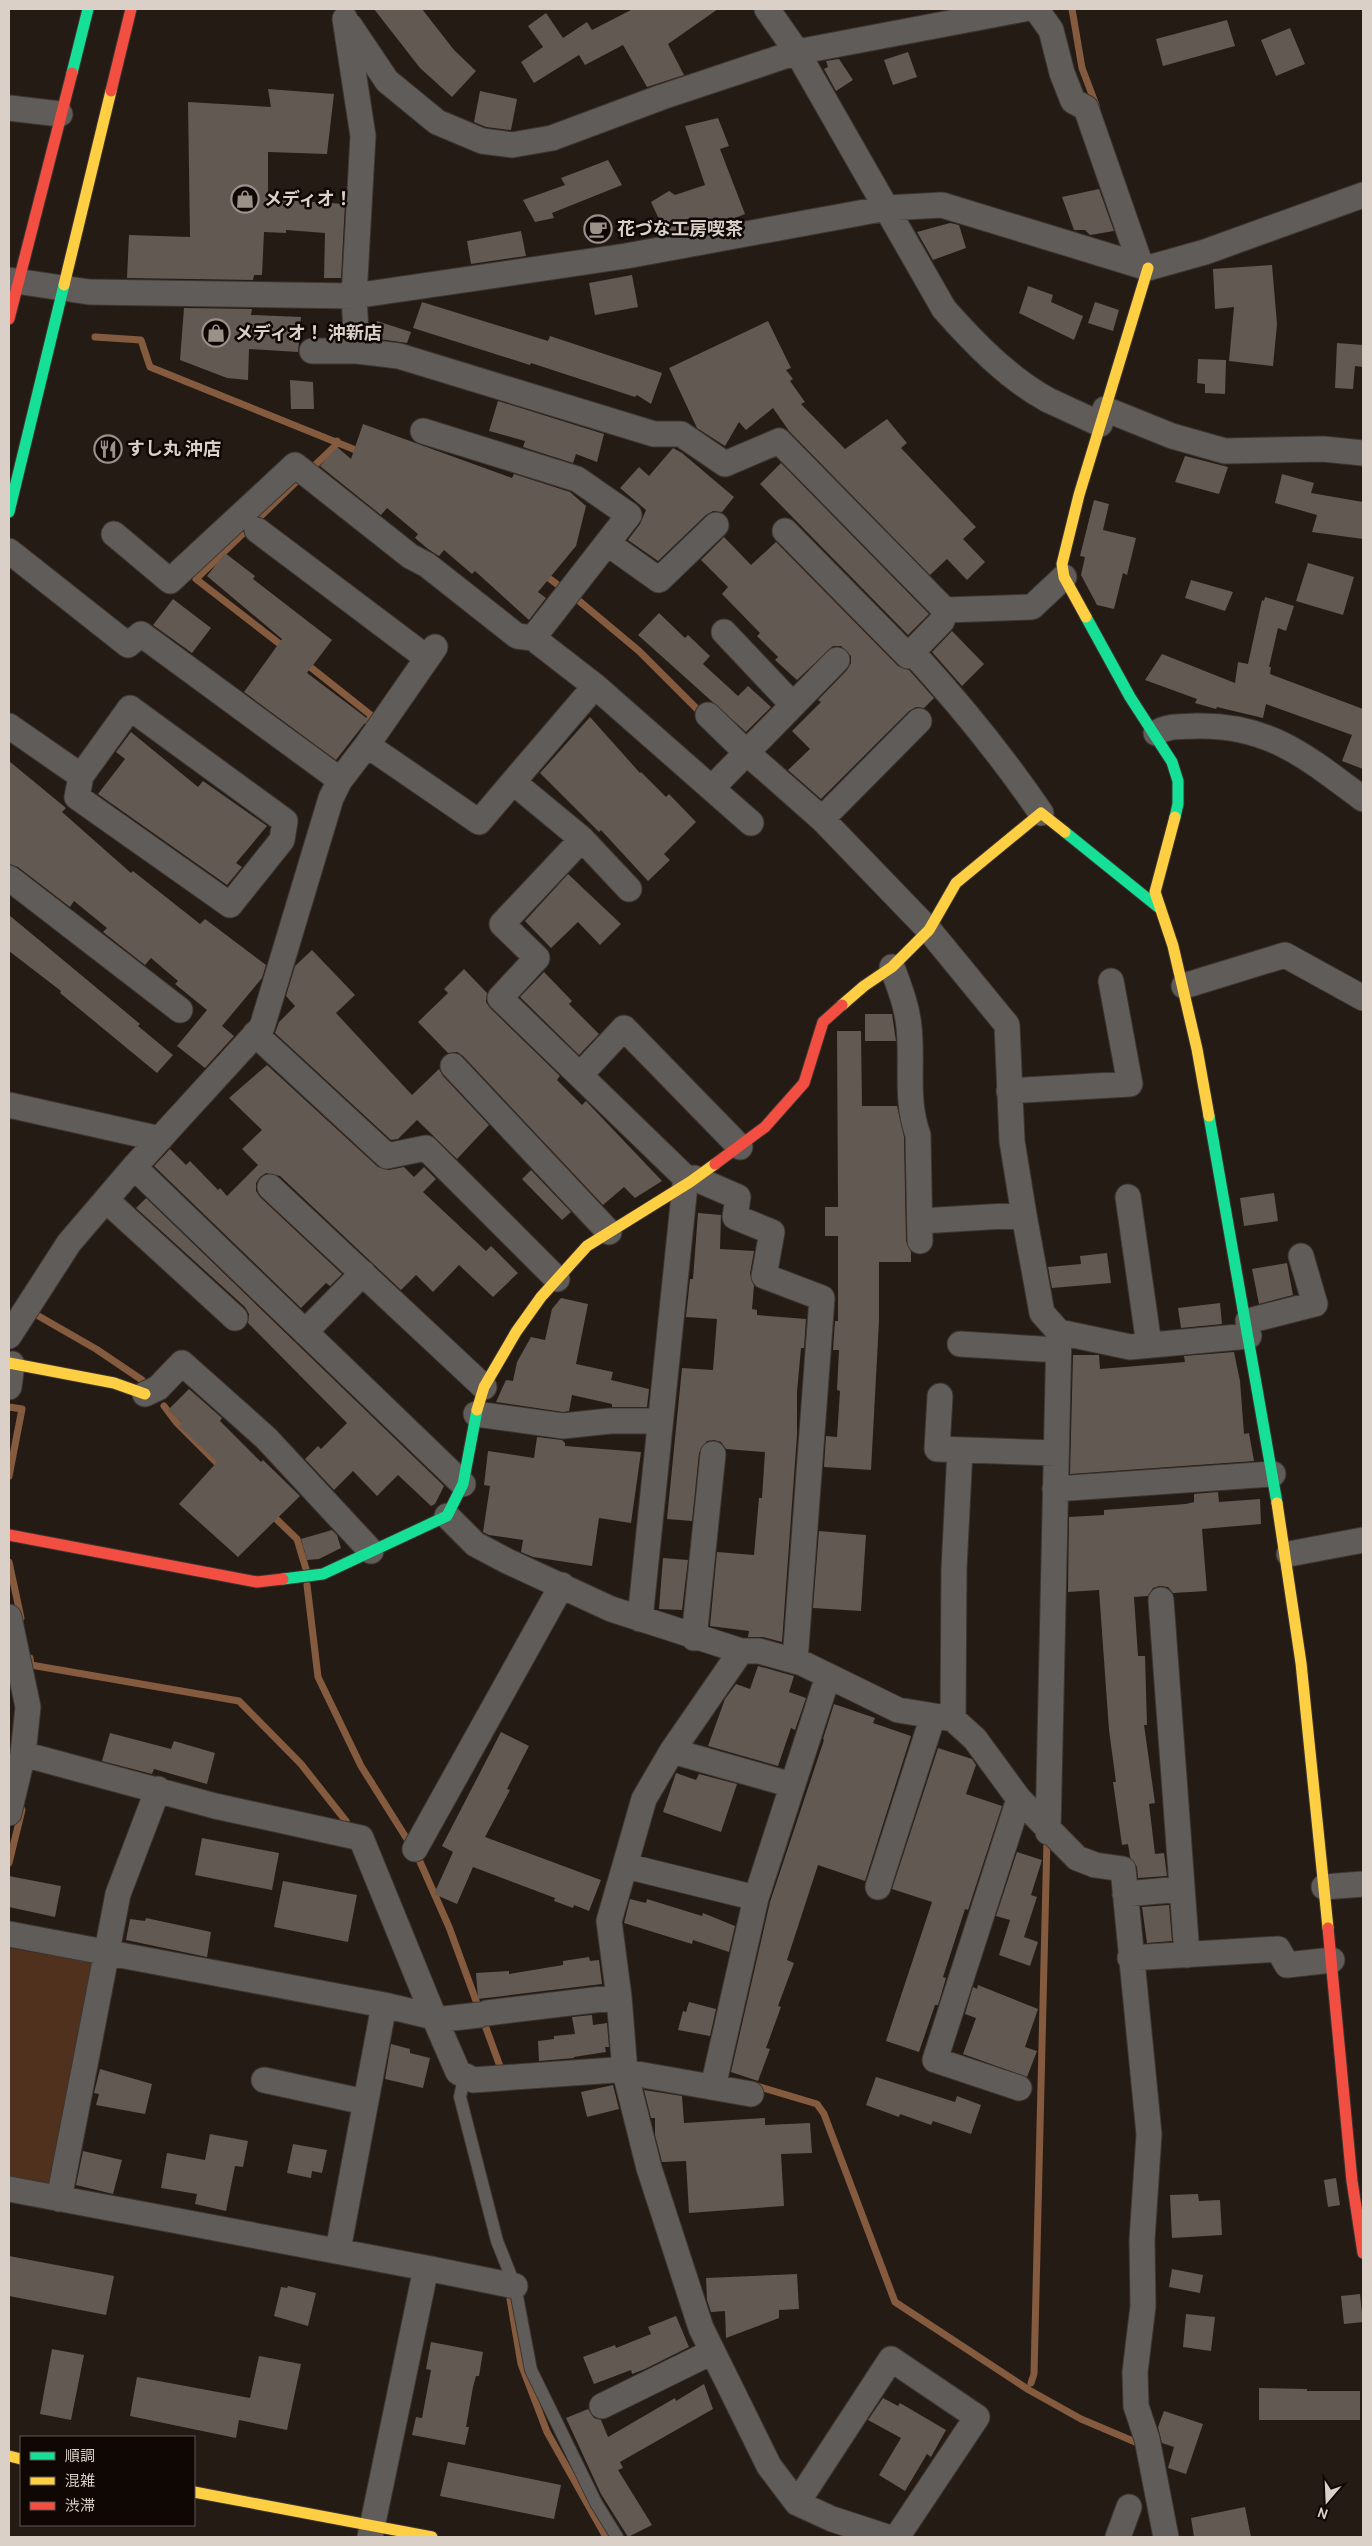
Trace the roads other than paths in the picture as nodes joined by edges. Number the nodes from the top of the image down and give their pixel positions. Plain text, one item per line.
1 (88, 9) edge
2 (131, 9) edge
3 (767, 9) edge
4 (1024, 9) edge
5 (1036, 9) edge
6 (342, 14) edge
7 (1050, 19) edge
8 (797, 52) junction
9 (9, 108) edge
10 (60, 114) junction
11 (1363, 194) edge
12 (887, 208) junction
13 (1144, 267) junction
14 (13, 280) edge
15 (62, 288) junction
16 (354, 296) junction
17 (9, 319) edge
18 (357, 351) junction
19 (312, 352) dead end
20 (1103, 416) junction
21 (423, 432) dead end
22 (1363, 453) edge
23 (9, 512) edge
24 (716, 525) dead end
25 (257, 530) dead end
26 (785, 531) dead end
27 (114, 534) dead end
28 (607, 543) junction
29 (9, 551) edge
30 (1064, 577) junction
31 (945, 610) junction
32 (724, 632) dead end
33 (533, 638) junction
34 (914, 650) junction
35 (837, 660) dead end
36 (595, 686) junction
37 (793, 705) junction
38 (708, 715) dead end
39 (919, 721) dead end
40 (9, 726) edge
41 (1158, 732) junction
42 (367, 745) junction
43 (747, 752) junction
44 (81, 776) junction
45 (340, 780) junction
46 (513, 782) junction
47 (712, 788) junction
48 (1363, 799) edge
49 (1041, 813) junction
50 (822, 819) junction
51 (752, 823) dead end
52 (582, 838) junction
53 (9, 878) edge
54 (629, 889) dead end
55 (1158, 907) junction
56 (929, 930) junction
57 (892, 967) junction
58 (1111, 980) dead end
59 (1190, 984) junction
60 (1363, 998) edge
61 (180, 1010) dead end
62 (255, 1034) junction
63 (453, 1066) dead end
64 (580, 1075) junction
65 (1009, 1091) junction
66 (9, 1105) edge
67 (160, 1139) junction
68 (740, 1146) junction
69 (134, 1167) junction
70 (690, 1182) junction
71 (270, 1187) dead end
72 (1128, 1197) dead end
73 (106, 1200) junction
74 (1024, 1215) junction
75 (609, 1232) junction
76 (1301, 1256) dead end
77 (363, 1273) junction
78 (557, 1279) junction
79 (235, 1318) dead end
80 (1254, 1323) junction
81 (305, 1332) junction
82 (9, 1336) edge
83 (1058, 1341) junction
84 (960, 1344) dead end
85 (1149, 1345) junction
86 (10, 1371) edge
87 (484, 1386) junction
88 (145, 1394) joint
89 (940, 1396) dead end
90 (476, 1414) junction
91 (660, 1421) junction
92 (960, 1450) junction
93 (1056, 1453) junction
94 (713, 1454) dead end
95 (1273, 1474) junction
96 (463, 1484) junction
97 (1055, 1489) junction
98 (447, 1516) junction
99 (9, 1536) edge
100 (1363, 1540) edge
101 (371, 1551) junction
102 (1292, 1554) junction
103 (562, 1585) junction
104 (1161, 1600) dead end
105 (9, 1616) edge
106 (640, 1619) junction
107 (694, 1638) junction
108 (741, 1651) junction
109 (795, 1661) junction
110 (828, 1676) junction
111 (943, 1718) junction
112 (672, 1751) junction
113 (24, 1754) junction
114 (792, 1785) junction
115 (158, 1789) junction
116 (1019, 1799) junction
117 (9, 1813) edge
118 (1048, 1832) junction
119 (415, 1849) dead end
120 (626, 1866) junction
121 (1363, 1884) edge
122 (878, 1887) dead end
123 (1330, 1887) junction
124 (1182, 1889) junction
125 (1125, 1894) junction
126 (756, 1898) junction
127 (9, 1934) edge
128 (105, 1952) junction
129 (1187, 1955) junction
130 (1130, 1958) junction
131 (1332, 1960) junction
132 (620, 1997) junction
133 (384, 2005) junction
134 (434, 2017) junction
135 (625, 2072) junction
136 (464, 2078) junction
137 (264, 2080) dead end
138 (713, 2088) junction
139 (1019, 2088) dead end
140 (751, 2094) dead end
141 (365, 2102) junction
142 (1358, 2181) edge
143 (9, 2189) edge
144 (59, 2200) junction
145 (338, 2250) junction
146 (1363, 2253) edge
147 (426, 2268) junction
148 (515, 2286) junction
149 (712, 2352) junction
150 (602, 2406) dead end
151 (195, 2492) edge
152 (797, 2504) junction
153 (1129, 2507) dead end
154 (371, 2532) edge
155 (432, 2537) edge
156 (617, 2537) edge
157 (887, 2537) edge
158 (897, 2537) edge
159 (1118, 2537) edge
160 (1166, 2537) edge

1 - 10 street
2 - 15 street
3 - 8 street
4 - 8 street
5 - 7 street
6 - 8 street
6 - 16 street
7 - 13 street
8 - 12 street
9 - 10 street
10 - 14 street
11 - 13 street
12 - 13 street
12 - 16 street
12 - 20 street
13 - 20 street
14 - 15 street
14 - 17 street
15 - 16 street
15 - 23 street
16 - 18 street
18 - 19 street
18 - 31 street
20 - 22 street
20 - 30 street
21 - 28 street
24 - 28 street
25 - 42 street
26 - 34 street
27 - 33 street
28 - 33 street
29 - 45 street
30 - 31 street
30 - 41 street
31 - 34 street
32 - 37 street
33 - 36 street
34 - 49 street
35 - 37 street
36 - 46 street
36 - 47 street
37 - 43 street
38 - 43 street
39 - 50 street
40 - 44 street
41 - 48 street
41 - 55 street
42 - 45 street
42 - 46 street
43 - 47 street
43 - 50 street
44 - 44 street
45 - 62 street
46 - 52 street
47 - 51 street
49 - 55 street
49 - 56 street
50 - 56 street
52 - 54 street
52 - 64 street
53 - 61 street
55 - 59 street
56 - 57 street
56 - 65 street
57 - 68 street
57 - 74 street
58 - 65 street
59 - 60 street
59 - 80 street
62 - 67 street
62 - 78 street
63 - 75 street
64 - 68 street
64 - 70 street
65 - 74 street
66 - 67 street
67 - 69 street
68 - 70 street
69 - 73 street
69 - 81 street
70 - 75 street
70 - 91 street
70 - 109 street
71 - 77 street
72 - 85 street
73 - 79 street
73 - 82 street
74 - 83 street
75 - 78 street
76 - 80 street
77 - 81 street
77 - 87 street
78 - 87 street
80 - 85 street
80 - 95 street
81 - 96 street
83 - 84 street
83 - 85 street
83 - 93 street
86 - 88 street
87 - 90 street
88 - 101 street
89 - 92 street
90 - 91 street
90 - 96 street
91 - 106 street
92 - 93 street
92 - 111 street
93 - 97 street
94 - 107 street
95 - 97 street
95 - 102 street
96 - 98 street
97 - 118 street
98 - 101 street
98 - 103 street
99 - 101 street
100 - 102 street
102 - 123 street
103 - 106 street
103 - 119 street
104 - 124 street
105 - 113 street
106 - 107 street
107 - 108 street
108 - 109 street
108 - 112 street
109 - 110 street
110 - 111 street
110 - 114 street
111 - 116 street
111 - 122 street
112 - 114 street
112 - 120 street
113 - 115 street
113 - 117 street
114 - 126 street
115 - 128 street
115 - 134 street
116 - 118 street
116 - 139 street
118 - 125 street
120 - 126 street
120 - 132 street
121 - 123 street
123 - 131 street
124 - 125 street
124 - 129 street
125 - 130 street
126 - 138 street
127 - 128 street
128 - 133 street
128 - 144 street
129 - 130 street
129 - 131 street
130 - 160 street
131 - 142 street
132 - 134 street
132 - 135 street
133 - 134 street
133 - 141 street
134 - 136 street
135 - 136 street
135 - 138 street
135 - 149 street
136 - 148 lane
137 - 141 street
138 - 140 street
141 - 145 street
142 - 146 street
143 - 144 street
144 - 145 street
145 - 147 street
147 - 148 street
147 - 154 street
148 - 156 lane
149 - 150 street
149 - 152 street
151 - 154 street
152 - 157 street
152 - 158 street
153 - 159 street
154 - 155 street

